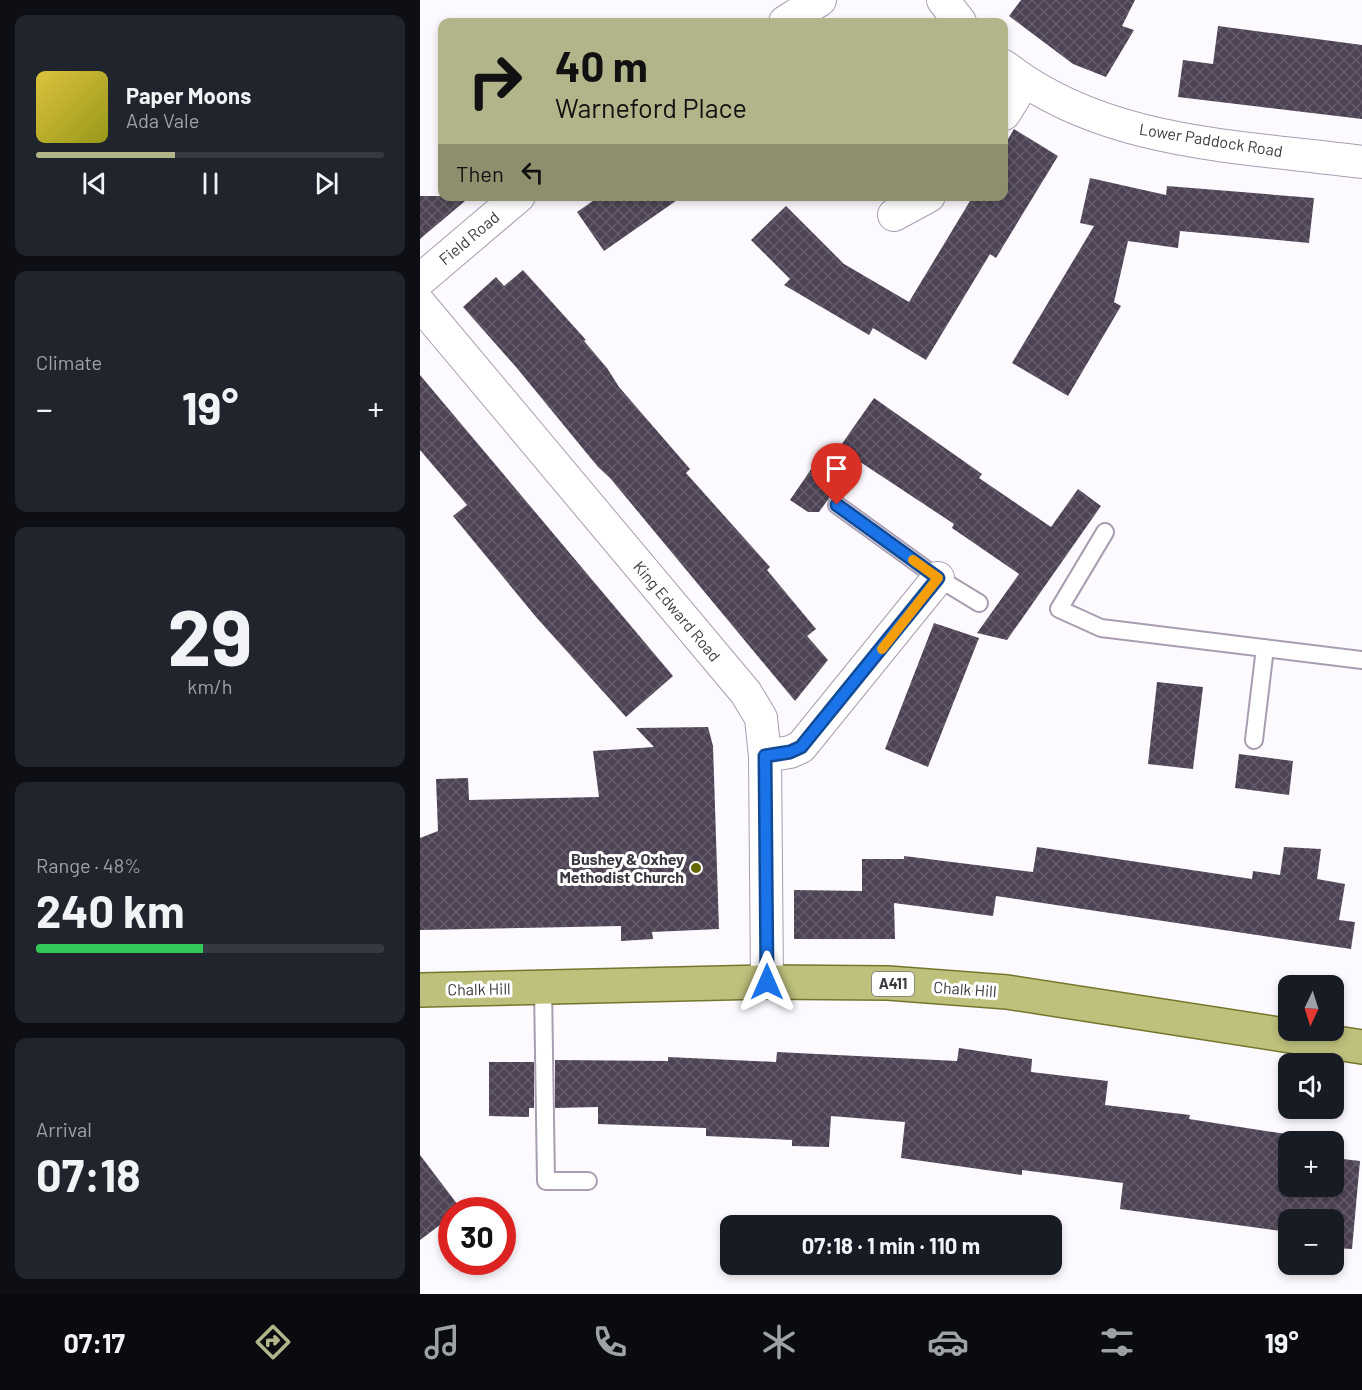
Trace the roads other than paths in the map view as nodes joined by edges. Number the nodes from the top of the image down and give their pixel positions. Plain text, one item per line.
1 (820, 0) edge
2 (943, 0) edge
3 (791, 18) edge
4 (957, 18) edge
5 (1014, 74) edge
6 (1008, 98) edge
7 (1362, 162) edge
8 (513, 201) edge
9 (920, 201) edge
10 (894, 215) dead end
11 (420, 280) edge
12 (420, 304) edge
13 (837, 505) dead end
14 (1105, 532) dead end
15 (938, 578) junction
16 (979, 603) dead end
17 (1265, 648) junction
18 (1362, 660) edge
19 (1254, 740) dead end
20 (765, 756) junction
21 (767, 982) junction
22 (543, 988) junction
23 (420, 990) edge
24 (1362, 1047) edge
25 (588, 1181) dead end

1 - 3 street
2 - 4 street
5 - 6 street
5 - 7 street, Lower Paddock Road
8 - 11 street, Field Road
9 - 10 street
12 - 20 street, King Edward Road
13 - 15 lane
14 - 17 lane
15 - 16 lane
15 - 20 street
17 - 18 lane
17 - 19 lane
20 - 21 street, King Edward Road
21 - 22 main road, Chalk Hill / A411
21 - 24 main road, Chalk Hill / A411
22 - 23 main road, Chalk Hill / A411
22 - 25 lane

